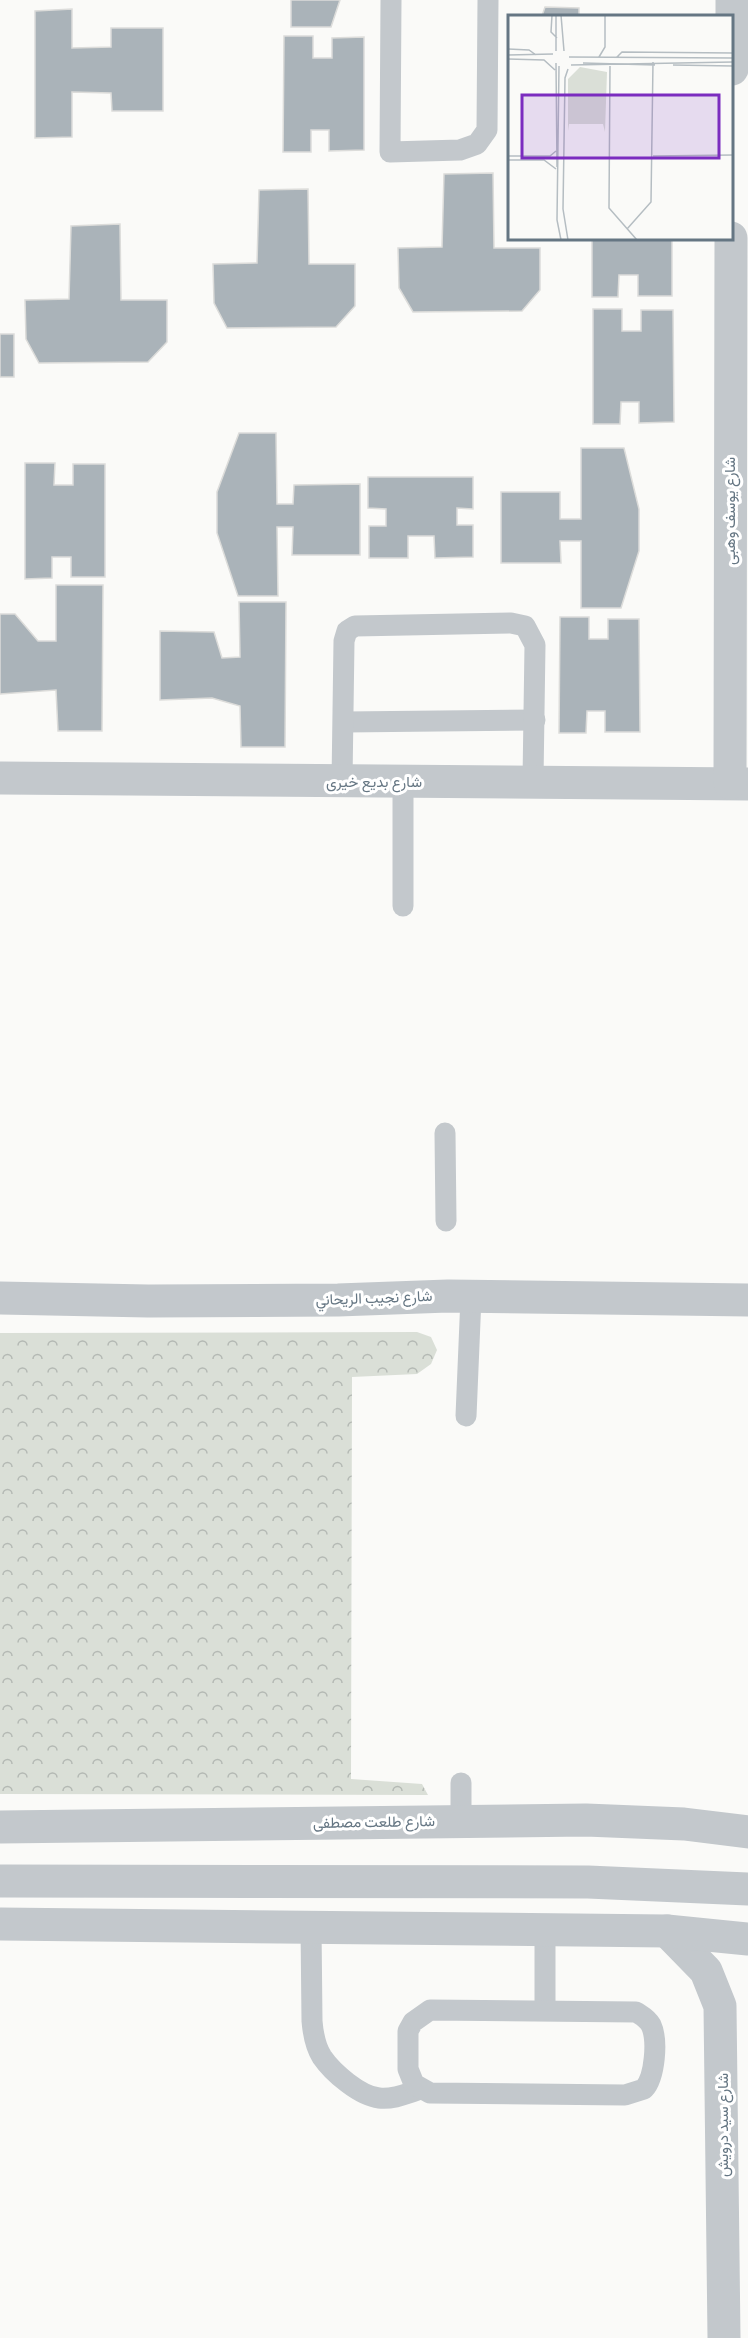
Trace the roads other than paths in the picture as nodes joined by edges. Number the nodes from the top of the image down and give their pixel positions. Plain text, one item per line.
1 (391, 0) edge
2 (488, 0) edge
3 (731, 240) edge
4 (535, 720) junction
5 (345, 722) junction
6 (0, 778) edge
7 (533, 780) junction
8 (403, 781) junction
9 (342, 782) junction
10 (739, 783) edge
11 (403, 906) dead end
12 (445, 1133) dead end
13 (446, 1221) dead end
14 (471, 1297) junction
15 (0, 1298) edge
16 (748, 1299) edge
17 (466, 1416) dead end
18 (461, 1783) dead end
19 (461, 1821) junction
20 (0, 1827) edge
21 (748, 1832) edge
22 (0, 1881) edge
23 (748, 1888) edge
24 (0, 1924) edge
25 (310, 1926) junction
26 (544, 1929) junction
27 (667, 1931) junction
28 (748, 1939) edge
29 (545, 2010) junction
30 (421, 2089) junction
31 (724, 2338) edge

1 - 2 lane
3 - 10 street, شارع يوسف وهبى
4 - 5 lane
4 - 5 lane
4 - 7 lane
5 - 9 lane
6 - 9 street, شارع بديع خيرى
7 - 8 street, شارع بديع خيرى
7 - 10 street, شارع بديع خيرى
8 - 9 street, شارع بديع خيرى
8 - 11 lane
12 - 13 lane
14 - 15 street, شارع نجيب الريحاني
14 - 16 street, شارع نجيب الريحاني
14 - 17 lane
18 - 19 lane
19 - 20 street, شارع طلعت مصطفى
19 - 21 street, شارع طلعت مصطفى
22 - 23 street
24 - 25 street
25 - 26 street
25 - 30 lane
26 - 27 street
26 - 29 lane
27 - 28 street
27 - 31 street, شارع سيد درويش
29 - 30 lane
29 - 30 lane

